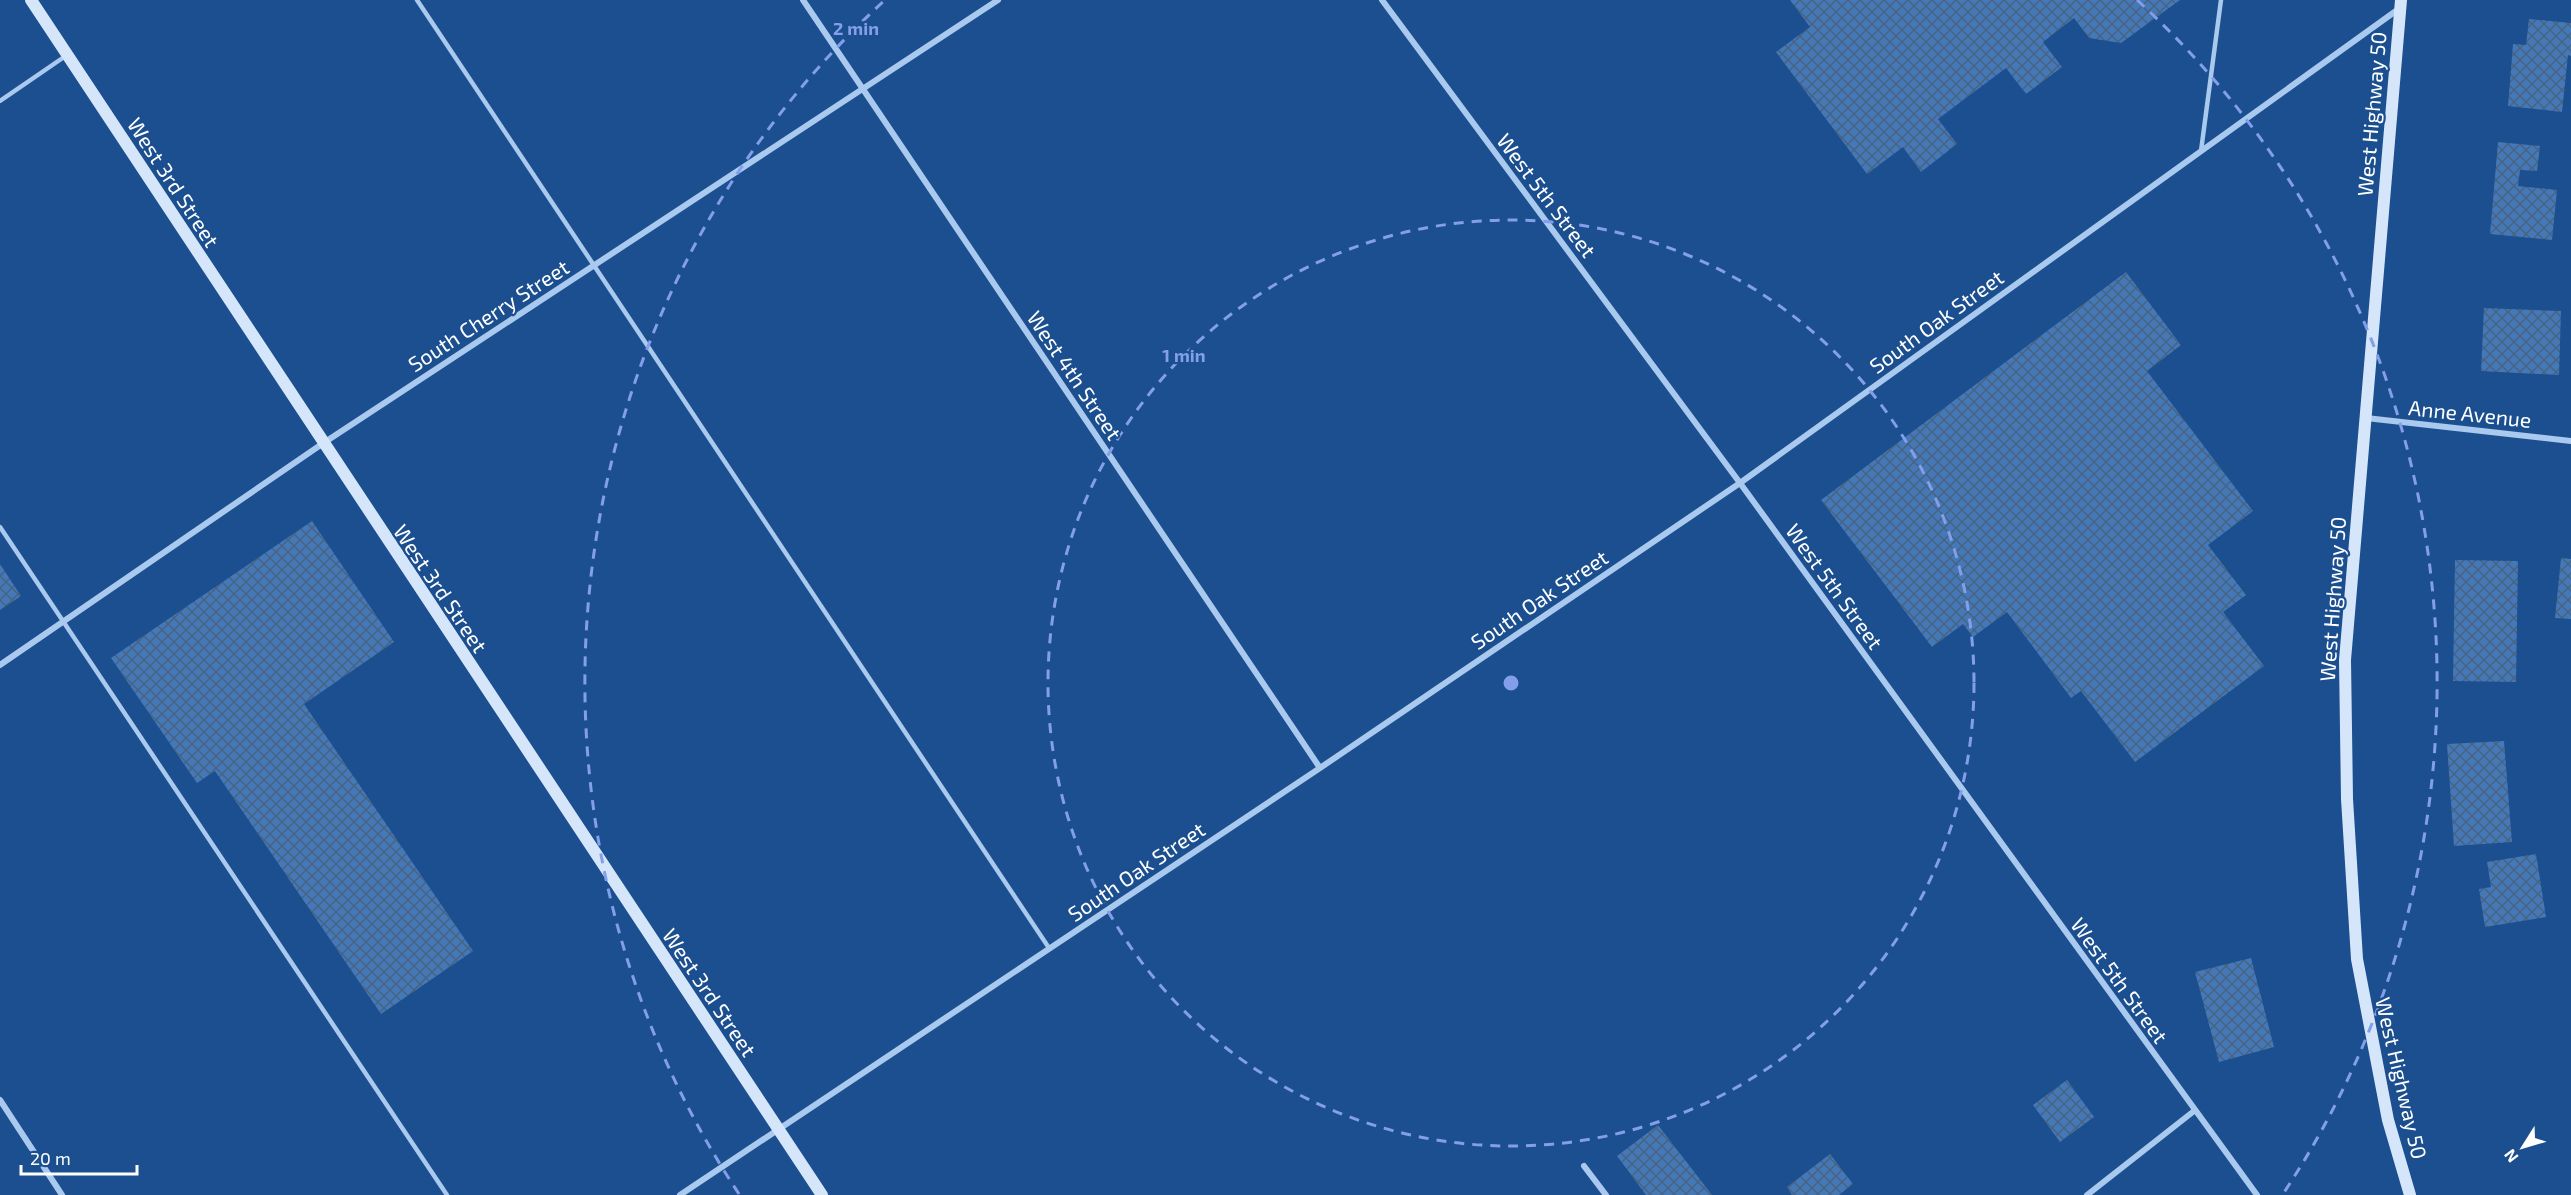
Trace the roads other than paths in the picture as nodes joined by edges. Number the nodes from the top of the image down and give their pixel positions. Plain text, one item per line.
1 (31, 0) edge
2 (417, 0) edge
3 (803, 0) edge
4 (998, 0) edge
5 (1382, 0) edge
6 (2221, 0) edge
7 (2400, 4) edge
8 (67, 55) junction
9 (862, 89) junction
10 (0, 101) edge
11 (2201, 151) junction
12 (593, 266) junction
13 (2365, 418) junction
14 (2571, 441) edge
15 (322, 444) junction
16 (1740, 483) junction
17 (0, 527) edge
18 (64, 621) junction
19 (0, 665) edge
20 (1320, 768) junction
21 (1049, 948) junction
22 (0, 1100) edge
23 (2194, 1111) junction
24 (778, 1129) junction
25 (1584, 1166) dead end
26 (62, 1195) edge
27 (447, 1195) edge
28 (680, 1195) edge
29 (822, 1195) edge
30 (1606, 1195) edge
31 (2087, 1195) edge
32 (2257, 1195) edge
33 (2410, 1195) edge

1 - 8 street, West 3rd Street
2 - 12 lane
3 - 9 street, West 4th Street
4 - 9 street, South Cherry Street
5 - 16 street, West 5th Street
6 - 11 lane
7 - 11 street, South Oak Street
7 - 13 street, West Highway 50
8 - 10 lane
8 - 15 street, West 3rd Street
9 - 12 street, South Cherry Street
9 - 20 street, West 4th Street
11 - 16 street, South Oak Street
12 - 15 street, South Cherry Street
12 - 21 lane
13 - 14 street, Anne Avenue
13 - 33 street, West Highway 50
15 - 18 street, South Cherry Street
15 - 24 street, West 3rd Street
16 - 20 street, South Oak Street
16 - 23 street, West 5th Street
17 - 18 lane
18 - 19 street, South Cherry Street
18 - 27 lane
20 - 21 street, South Oak Street
21 - 24 street, South Oak Street
22 - 26 street
23 - 31 street
23 - 32 street, West 5th Street
24 - 28 street, South Oak Street
24 - 29 street, West 3rd Street
25 - 30 street

